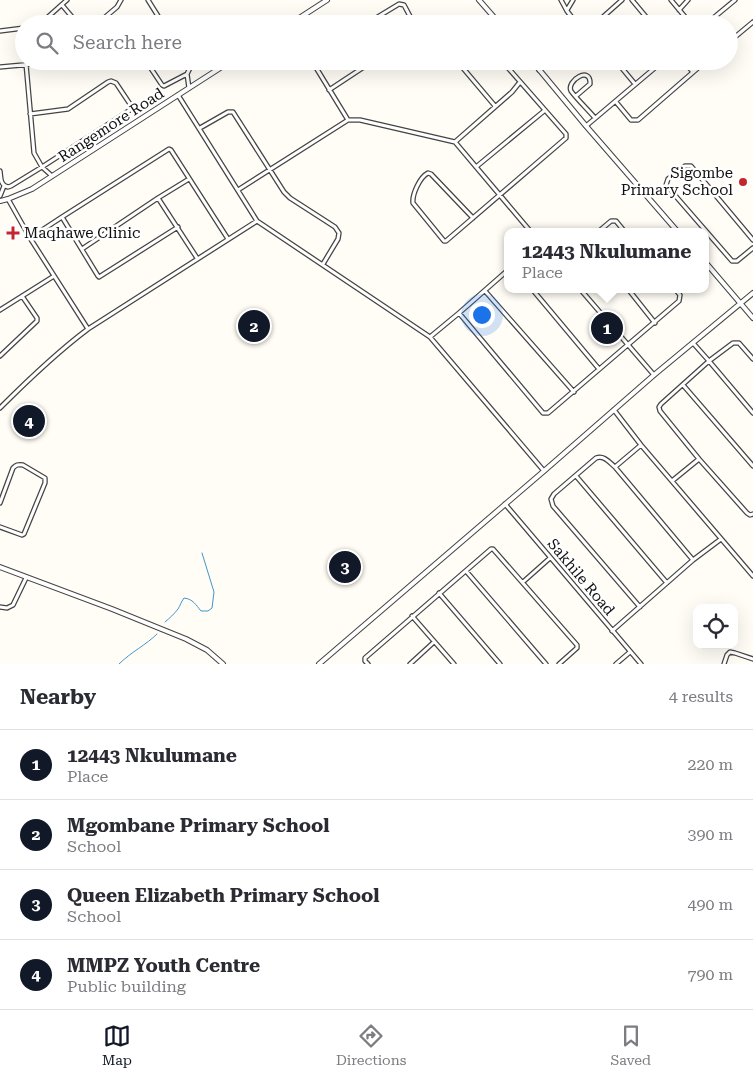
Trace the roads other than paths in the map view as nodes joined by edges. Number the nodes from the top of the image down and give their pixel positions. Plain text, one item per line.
1 (67, 0) edge
2 (121, 0) edge
3 (148, 0) edge
4 (327, 0) edge
5 (480, 0) edge
6 (561, 0) edge
7 (573, 0) edge
8 (622, 0) edge
9 (632, 0) edge
10 (672, 0) edge
11 (688, 0) edge
12 (735, 0) edge
13 (62, 5) junction
14 (679, 10) junction
15 (567, 11) junction
16 (50, 15) edge
17 (70, 15) edge
18 (108, 15) edge
19 (157, 15) edge
20 (304, 15) edge
21 (381, 15) edge
22 (409, 15) edge
23 (492, 15) edge
24 (570, 15) edge
25 (604, 15) edge
26 (644, 15) edge
27 (683, 15) edge
28 (717, 15) edge
29 (753, 22) edge
30 (15, 29) edge
31 (0, 31) edge
32 (738, 34) edge
33 (15, 65) edge
34 (0, 67) edge
35 (26, 70) edge
36 (152, 70) edge
37 (189, 70) edge
38 (217, 70) edge
39 (317, 70) edge
40 (359, 70) edge
41 (465, 70) edge
42 (510, 70) edge
43 (539, 70) edge
44 (624, 70) edge
45 (652, 70) edge
46 (695, 70) edge
47 (693, 72) joint
48 (187, 74) junction
49 (520, 82) junction
50 (635, 84) junction
51 (189, 88) junction
52 (329, 90) junction
53 (178, 95) junction
54 (576, 96) junction
55 (616, 102) junction
56 (495, 106) junction
57 (544, 111) junction
58 (30, 114) junction
59 (595, 118) junction
60 (348, 120) junction
61 (586, 126) junction
62 (200, 128) junction
63 (455, 142) junction
64 (42, 167) junction
65 (476, 168) junction
66 (270, 169) junction
67 (0, 171) edge
68 (52, 176) junction
69 (189, 179) junction
70 (4, 186) junction
71 (238, 190) junction
72 (0, 196) edge
73 (500, 196) junction
74 (158, 198) junction
75 (8, 199) junction
76 (0, 201) edge
77 (62, 217) junction
78 (473, 218) junction
79 (256, 221) junction
80 (178, 226) junction
81 (528, 228) edge
82 (603, 228) edge
83 (622, 228) edge
84 (675, 228) edge
85 (703, 228) edge
86 (709, 235) edge
87 (30, 238) junction
88 (228, 239) junction
89 (753, 240) edge
90 (753, 248) edge
91 (82, 249) junction
92 (197, 258) junction
93 (323, 264) junction
94 (709, 266) edge
95 (504, 274) edge
96 (54, 276) junction
97 (485, 291) junction
98 (535, 293) edge
99 (583, 293) edge
100 (631, 293) edge
101 (678, 293) edge
102 (753, 293) edge
103 (22, 296) junction
104 (741, 303) junction
105 (0, 310) edge
106 (459, 313) junction
107 (753, 318) edge
108 (655, 323) junction
109 (88, 329) junction
110 (430, 337) junction
111 (693, 343) junction
112 (628, 345) junction
113 (0, 356) edge
114 (753, 359) edge
115 (710, 361) junction
116 (600, 369) junction
117 (654, 375) junction
118 (682, 384) junction
119 (574, 392) junction
120 (0, 408) edge
121 (614, 410) junction
122 (753, 413) edge
123 (641, 445) junction
124 (698, 459) junction
125 (753, 466) edge
126 (615, 467) junction
127 (544, 471) junction
128 (576, 476) junction
129 (672, 481) junction
130 (0, 503) edge
131 (505, 504) junction
132 (753, 514) edge
133 (0, 527) edge
134 (721, 539) junction
135 (550, 558) junction
136 (693, 560) junction
137 (0, 567) edge
138 (466, 571) junction
139 (753, 576) edge
140 (26, 578) junction
141 (523, 582) junction
142 (668, 583) junction
143 (439, 593) junction
144 (0, 607) edge
145 (640, 607) junction
146 (412, 616) junction
147 (612, 631) junction
148 (434, 642) junction
149 (630, 652) junction
150 (753, 659) edge
151 (223, 664) edge
152 (319, 664) edge
153 (368, 664) edge
154 (411, 664) edge
155 (454, 664) edge
156 (500, 664) edge
157 (546, 664) edge
158 (559, 664) edge
159 (616, 664) edge
160 (641, 664) edge
161 (724, 664) edge

1 - 13 street
2 - 18 street
3 - 19 street
4 - 20 street
5 - 23 street
6 - 15 street
7 - 15 street
8 - 25 street
9 - 26 street
10 - 14 street
11 - 14 street
12 - 28 street
13 - 16 street
13 - 17 street
14 - 27 street
15 - 24 street
21 - 22 street
29 - 32 street
30 - 31 street
33 - 34 street
35 - 58 street
36 - 48 street
37 - 48 street
38 - 51 street, Rangemore Road
39 - 52 street
40 - 52 street
41 - 56 street
42 - 49 street
43 - 61 street
44 - 50 street
45 - 50 street
46 - 47 street
47 - 55 street
48 - 51 street
49 - 56 street
49 - 57 street
50 - 55 street
51 - 53 street, Rangemore Road
52 - 60 street
53 - 62 street
53 - 68 street, Rangemore Road
54 - 54 street
54 - 59 street
55 - 59 street
56 - 63 street
57 - 65 street
57 - 73 street
58 - 64 street
58 - 64 street
59 - 61 street
60 - 63 street
60 - 66 street
61 - 84 street
62 - 66 street
62 - 71 street
63 - 65 street
64 - 68 street
64 - 70 street
65 - 73 street
66 - 71 street
66 - 93 street
67 - 70 street
68 - 75 street, Rangemore Road
69 - 74 street
69 - 77 street
69 - 88 street
70 - 72 street
71 - 79 street
73 - 78 street
73 - 81 street
74 - 80 street
74 - 91 street
75 - 76 street, Rangemore Road
75 - 87 street
77 - 87 street
77 - 91 street
78 - 78 street
79 - 88 street
79 - 93 street
80 - 91 street
80 - 92 street
82 - 83 street
85 - 89 street
86 - 90 street
87 - 96 street
88 - 92 street
92 - 109 street
93 - 110 street
94 - 104 street
95 - 97 street
96 - 103 street
96 - 109 street
97 - 106 street
97 - 119 street
98 - 116 street
99 - 112 street
100 - 108 street
101 - 108 street
102 - 104 street
103 - 105 street
103 - 113 street
104 - 107 street
104 - 111 street
106 - 110 street
106 - 119 street
108 - 112 street
109 - 120 street
110 - 127 street
111 - 115 street
111 - 117 street
112 - 116 street
112 - 117 street
114 - 115 street
115 - 118 street
115 - 122 street
116 - 119 street
117 - 121 street
118 - 124 street
118 - 125 street
121 - 123 street
121 - 127 street
123 - 126 street
123 - 129 street
124 - 129 street
124 - 132 street
126 - 128 street
126 - 136 street
127 - 131 street
128 - 142 street
128 - 145 street
129 - 134 street
130 - 133 street
131 - 135 street, Sakhile Road
131 - 152 street
134 - 136 street
134 - 139 street
135 - 141 street
135 - 147 street, Sakhile Road
136 - 142 street
137 - 140 street
138 - 141 street
138 - 143 street
138 - 157 street
140 - 144 street
140 - 151 street
141 - 158 street
142 - 145 street
143 - 146 street
143 - 156 street
145 - 147 street
146 - 148 street
146 - 153 street
147 - 149 street, Sakhile Road
148 - 154 street
148 - 155 street
149 - 159 street
149 - 160 street, Sakhile Road
150 - 161 street

